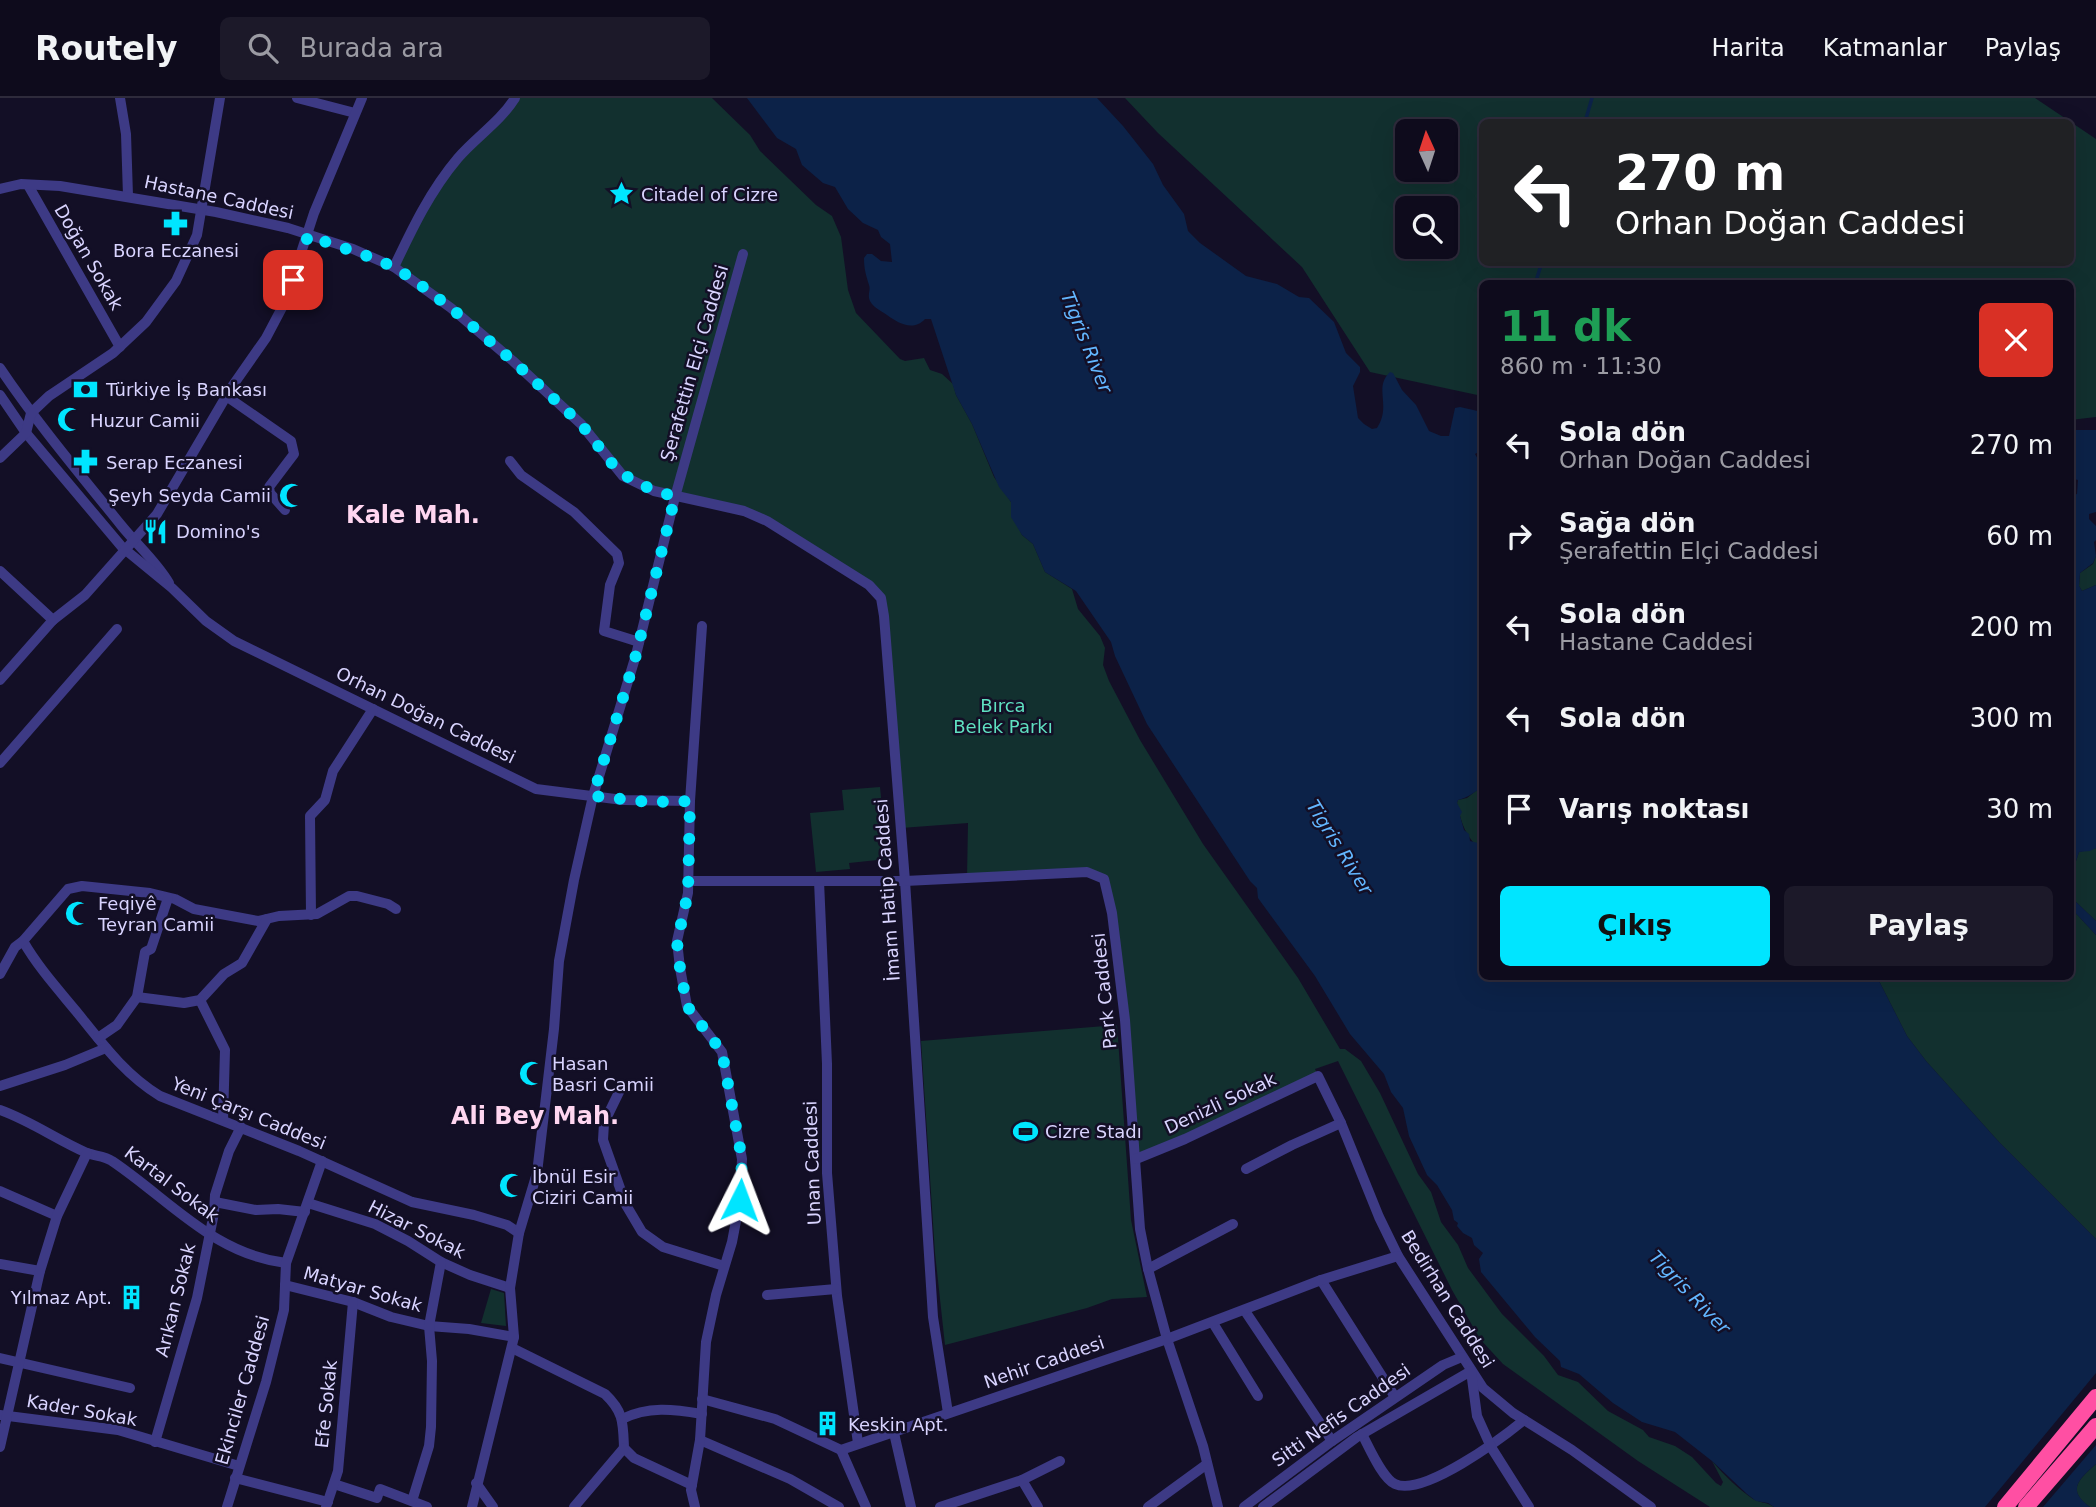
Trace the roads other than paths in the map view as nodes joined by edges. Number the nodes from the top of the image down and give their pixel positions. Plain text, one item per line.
1 (120, 98) edge
2 (220, 98) edge
3 (297, 98) edge
4 (362, 98) edge
5 (514, 98) edge
6 (355, 113) junction
7 (28, 185) junction
8 (0, 189) edge
9 (128, 196) junction
10 (203, 209) junction
11 (308, 236) junction
12 (743, 254) dead end
13 (394, 267) junction
14 (120, 346) junction
15 (0, 368) edge
16 (0, 395) edge
17 (226, 396) junction
18 (31, 412) junction
19 (26, 433) junction
20 (0, 457) edge
21 (510, 461) dead end
22 (675, 497) junction
23 (285, 510) dead end
24 (133, 539) junction
25 (125, 549) junction
26 (0, 571) edge
27 (172, 588) junction
28 (53, 620) junction
29 (702, 626) dead end
30 (117, 629) dead end
31 (639, 642) junction
32 (0, 680) edge
33 (373, 709) junction
34 (0, 764) edge
35 (593, 796) junction
36 (690, 801) junction
37 (689, 881) junction
38 (819, 881) junction
39 (905, 881) junction
40 (168, 898) junction
41 (397, 909) dead end
42 (311, 915) junction
43 (267, 919) junction
44 (23, 941) junction
45 (0, 974) edge
46 (137, 997) junction
47 (200, 1000) junction
48 (98, 1038) junction
49 (106, 1048) junction
50 (1318, 1076) joint
51 (0, 1086) edge
52 (621, 1090) dead end
53 (0, 1110) edge
54 (223, 1120) junction
55 (1341, 1123) junction
56 (240, 1127) junction
57 (87, 1153) junction
58 (1136, 1160) junction
59 (321, 1161) junction
60 (1246, 1169) dead end
61 (0, 1191) edge
62 (215, 1202) junction
63 (306, 1207) junction
64 (57, 1216) junction
65 (1233, 1224) dead end
66 (519, 1233) junction
67 (210, 1236) junction
68 (1398, 1256) junction
69 (441, 1262) junction
70 (286, 1263) junction
71 (0, 1264) edge
72 (724, 1266) junction
73 (1148, 1269) junction
74 (40, 1271) junction
75 (1321, 1280) junction
76 (285, 1285) junction
77 (510, 1288) junction
78 (836, 1289) junction
79 (767, 1295) dead end
80 (353, 1303) junction
81 (1245, 1311) junction
82 (1213, 1323) junction
83 (429, 1326) junction
84 (1167, 1339) junction
85 (513, 1343) junction
86 (1462, 1357) junction
87 (0, 1358) edge
88 (20, 1362) junction
89 (1471, 1371) junction
90 (130, 1388) dead end
91 (1258, 1396) dead end
92 (1395, 1397) junction
93 (2096, 1397) edge
94 (702, 1399) junction
95 (948, 1413) junction
96 (702, 1414) junction
97 (3, 1415) edge
98 (622, 1419) junction
99 (1524, 1420) junction
100 (2096, 1426) edge
101 (894, 1433) junction
102 (1362, 1434) junction
103 (700, 1440) junction
104 (1332, 1441) junction
105 (155, 1442) junction
106 (858, 1443) junction
107 (0, 1447) edge
108 (1491, 1447) junction
109 (624, 1448) junction
110 (841, 1450) junction
111 (1060, 1461) dead end
112 (1207, 1464) junction
113 (239, 1466) junction
114 (235, 1478) junction
115 (1023, 1480) junction
116 (476, 1483) junction
117 (334, 1484) junction
118 (692, 1485) junction
119 (412, 1500) junction
120 (375, 1502) edge
121 (327, 1505) edge
122 (227, 1507) edge
123 (426, 1507) edge
124 (471, 1507) edge
125 (493, 1507) edge
126 (574, 1507) edge
127 (695, 1507) edge
128 (839, 1507) edge
129 (866, 1507) edge
130 (911, 1507) edge
131 (940, 1507) edge
132 (1038, 1507) edge
133 (1148, 1507) edge
134 (1218, 1507) edge
135 (1244, 1507) edge
136 (1263, 1507) edge
137 (1530, 1507) edge
138 (1651, 1507) edge
139 (2005, 1507) edge
140 (2026, 1507) edge

1 - 9 street
2 - 10 street
3 - 6 street
4 - 6 street
5 - 13 street
6 - 11 street
7 - 8 street, Hastane Caddesi
7 - 9 street, Hastane Caddesi
7 - 14 street, Doğan Sokak
9 - 10 street, Hastane Caddesi
10 - 11 street, Hastane Caddesi
10 - 14 street
11 - 13 street, Hastane Caddesi
11 - 17 street
12 - 22 street, Şerafettin Elçi Caddesi
13 - 22 street, Hastane Caddesi
14 - 18 street
15 - 18 street, Orhan Doğan Caddesi
16 - 19 street, Orhan Doğan Caddesi
17 - 23 street
17 - 24 street
18 - 19 street
18 - 24 street, Orhan Doğan Caddesi
19 - 20 street
19 - 25 street, Orhan Doğan Caddesi
21 - 31 street
22 - 31 street, Şerafettin Elçi Caddesi
22 - 39 street, İmam Hatip Caddesi
24 - 25 street
24 - 27 street, Orhan Doğan Caddesi
25 - 27 street, Orhan Doğan Caddesi
25 - 28 street
26 - 28 street
27 - 33 street, Orhan Doğan Caddesi
28 - 32 street
29 - 36 street
30 - 34 street
31 - 35 street, Şerafettin Elçi Caddesi
33 - 35 street, Orhan Doğan Caddesi
33 - 42 street
35 - 36 street, Orhan Doğan Caddesi
35 - 66 street, Şerafettin Elçi Caddesi
36 - 37 street
37 - 38 street, Park Caddesi
37 - 72 street
38 - 39 street, Park Caddesi
38 - 78 street, Unan Caddesi
39 - 58 street, Park Caddesi
39 - 95 street, İmam Hatip Caddesi
40 - 43 street
40 - 44 street
40 - 46 street
41 - 42 street
42 - 43 street
43 - 47 street
44 - 45 street
44 - 48 street, Yeni Çarşı Caddesi
46 - 47 street
46 - 48 street
47 - 54 street
48 - 49 street, Yeni Çarşı Caddesi
49 - 51 street
49 - 54 street, Yeni Çarşı Caddesi
50 - 55 street, Bedirhan Caddesi
50 - 58 street, Denizli Sokak
52 - 72 street
53 - 57 street, Kartal Sokak
54 - 56 street, Yeni Çarşı Caddesi
55 - 60 street
55 - 68 street, Bedirhan Caddesi
56 - 59 street, Yeni Çarşı Caddesi
56 - 62 street, Arıkan Sokak
57 - 64 street
57 - 67 street, Kartal Sokak
58 - 73 street, Park Caddesi
59 - 63 street, Ekinciler Caddesi
59 - 66 street, Yeni Çarşı Caddesi
61 - 64 street
62 - 63 street, Hizar Sokak
62 - 67 street, Arıkan Sokak
63 - 69 street, Hizar Sokak
63 - 70 street, Ekinciler Caddesi
64 - 74 street
65 - 73 street
66 - 77 street, Şerafettin Elçi Caddesi
67 - 70 street, Kartal Sokak
67 - 105 street, Arıkan Sokak
68 - 75 street, Nehir Caddesi
68 - 86 street, Bedirhan Caddesi
69 - 77 street, Hizar Sokak
69 - 83 street
70 - 76 street, Ekinciler Caddesi
71 - 74 street
72 - 94 street
73 - 84 street, Park Caddesi
74 - 88 street
75 - 81 street, Nehir Caddesi
75 - 92 street
76 - 80 street, Matyar Sokak
76 - 113 street, Ekinciler Caddesi
77 - 85 street, Şerafettin Elçi Caddesi
78 - 79 street
78 - 106 street, Unan Caddesi
80 - 83 street, Matyar Sokak
80 - 117 street, Efe Sokak
81 - 82 street, Nehir Caddesi
81 - 104 street
82 - 84 street, Nehir Caddesi
82 - 91 street
83 - 85 street, Matyar Sokak
83 - 119 street
84 - 95 street, Nehir Caddesi
84 - 112 street, Park Caddesi
85 - 98 street, Matyar Sokak
85 - 116 street, Şerafettin Elçi Caddesi
86 - 89 street, Bedirhan Caddesi
86 - 92 street, Sitti Nefis Caddesi
87 - 88 street
88 - 90 street
88 - 97 street
89 - 99 street, Bedirhan Caddesi
89 - 102 street
89 - 108 street
92 - 104 street, Sitti Nefis Caddesi
93 - 139 highway
94 - 96 street
94 - 110 street
95 - 101 street, Nehir Caddesi
96 - 98 street
96 - 103 street
97 - 105 street, Kader Sokak
97 - 107 street
98 - 109 street
99 - 108 street
99 - 138 street, Bedirhan Caddesi
100 - 140 highway
101 - 106 street, Nehir Caddesi
101 - 130 street
102 - 108 street
102 - 136 street
103 - 118 street
103 - 128 street
104 - 135 street, Sitti Nefis Caddesi
105 - 113 street, Kader Sokak
106 - 110 street, Nehir Caddesi
108 - 137 street
109 - 118 street
109 - 126 street
110 - 129 street
111 - 115 street
112 - 133 street
112 - 134 street, Park Caddesi
113 - 114 street, Ekinciler Caddesi
114 - 121 street
114 - 122 street, Ekinciler Caddesi
115 - 131 street
115 - 132 street
116 - 124 street, Şerafettin Elçi Caddesi
116 - 125 street
117 - 120 street
117 - 121 street, Efe Sokak
118 - 127 street
119 - 120 street
119 - 123 street

